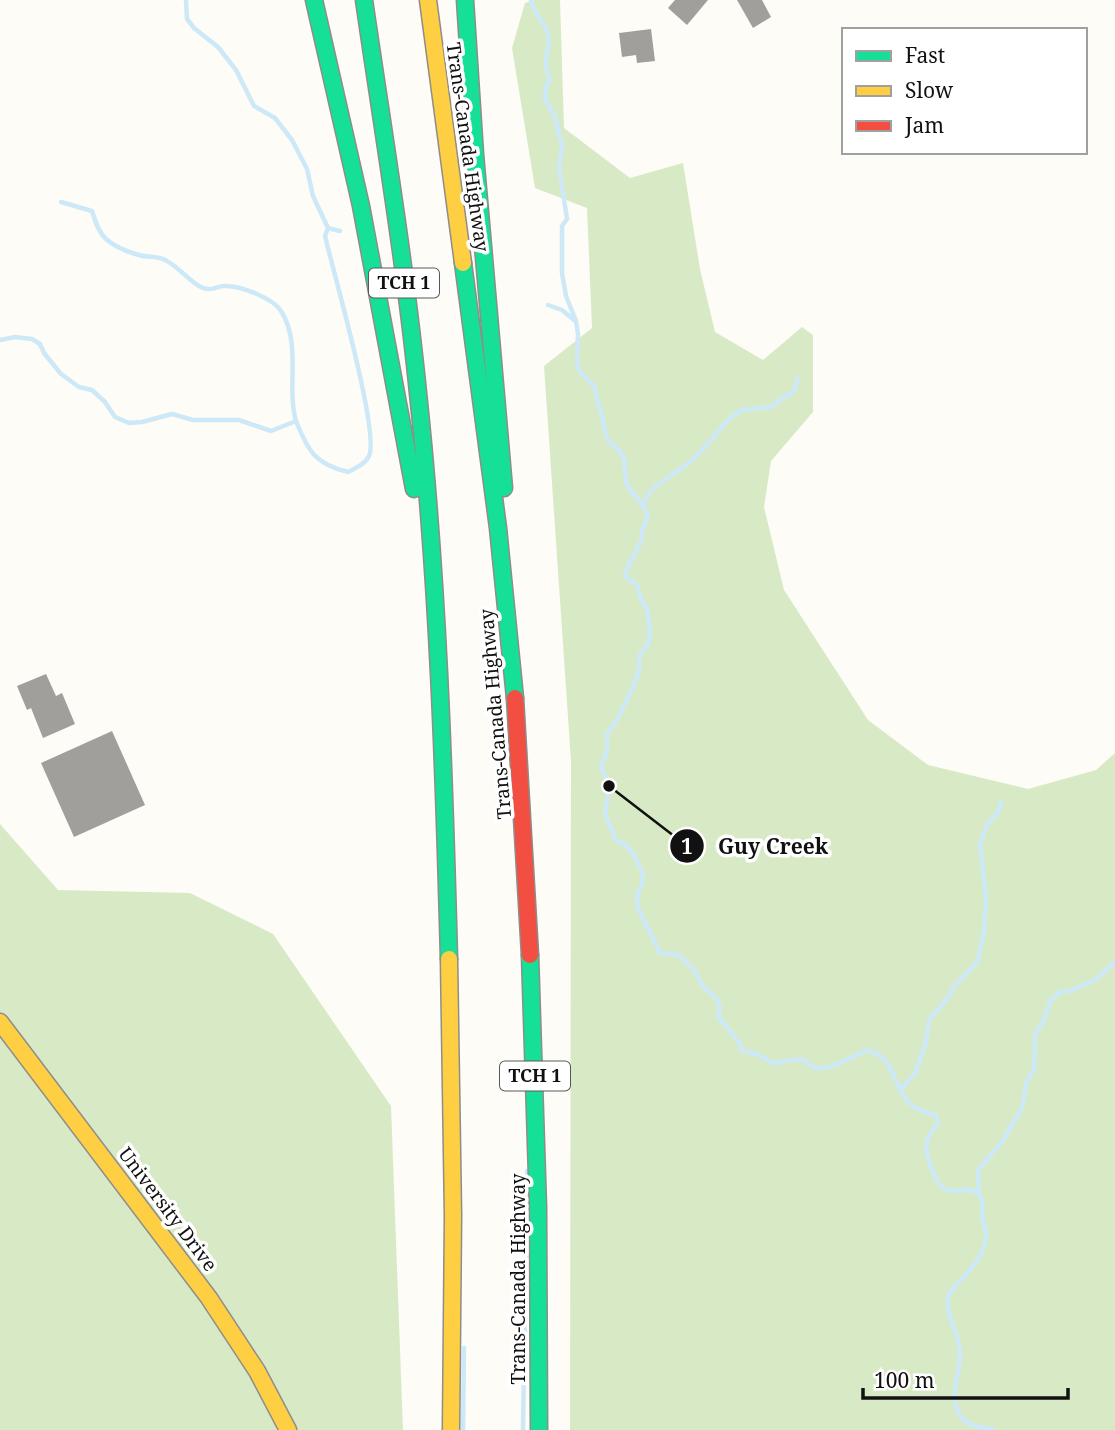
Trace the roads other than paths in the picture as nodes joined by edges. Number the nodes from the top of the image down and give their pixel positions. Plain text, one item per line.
1 (314, 0) edge
2 (364, 0) edge
3 (428, 0) edge
4 (465, 0) edge
5 (498, 528) junction
6 (431, 567) junction
7 (0, 1022) edge
8 (288, 1430) edge
9 (451, 1430) edge
10 (539, 1430) edge

1 - 6 main road
2 - 6 main road, TCH 1
3 - 5 main road, Trans-Canada Highway / TCH 1
4 - 5 main road
5 - 10 main road, Trans-Canada Highway / TCH 1
6 - 9 main road, TCH 1
7 - 8 main road, University Drive

